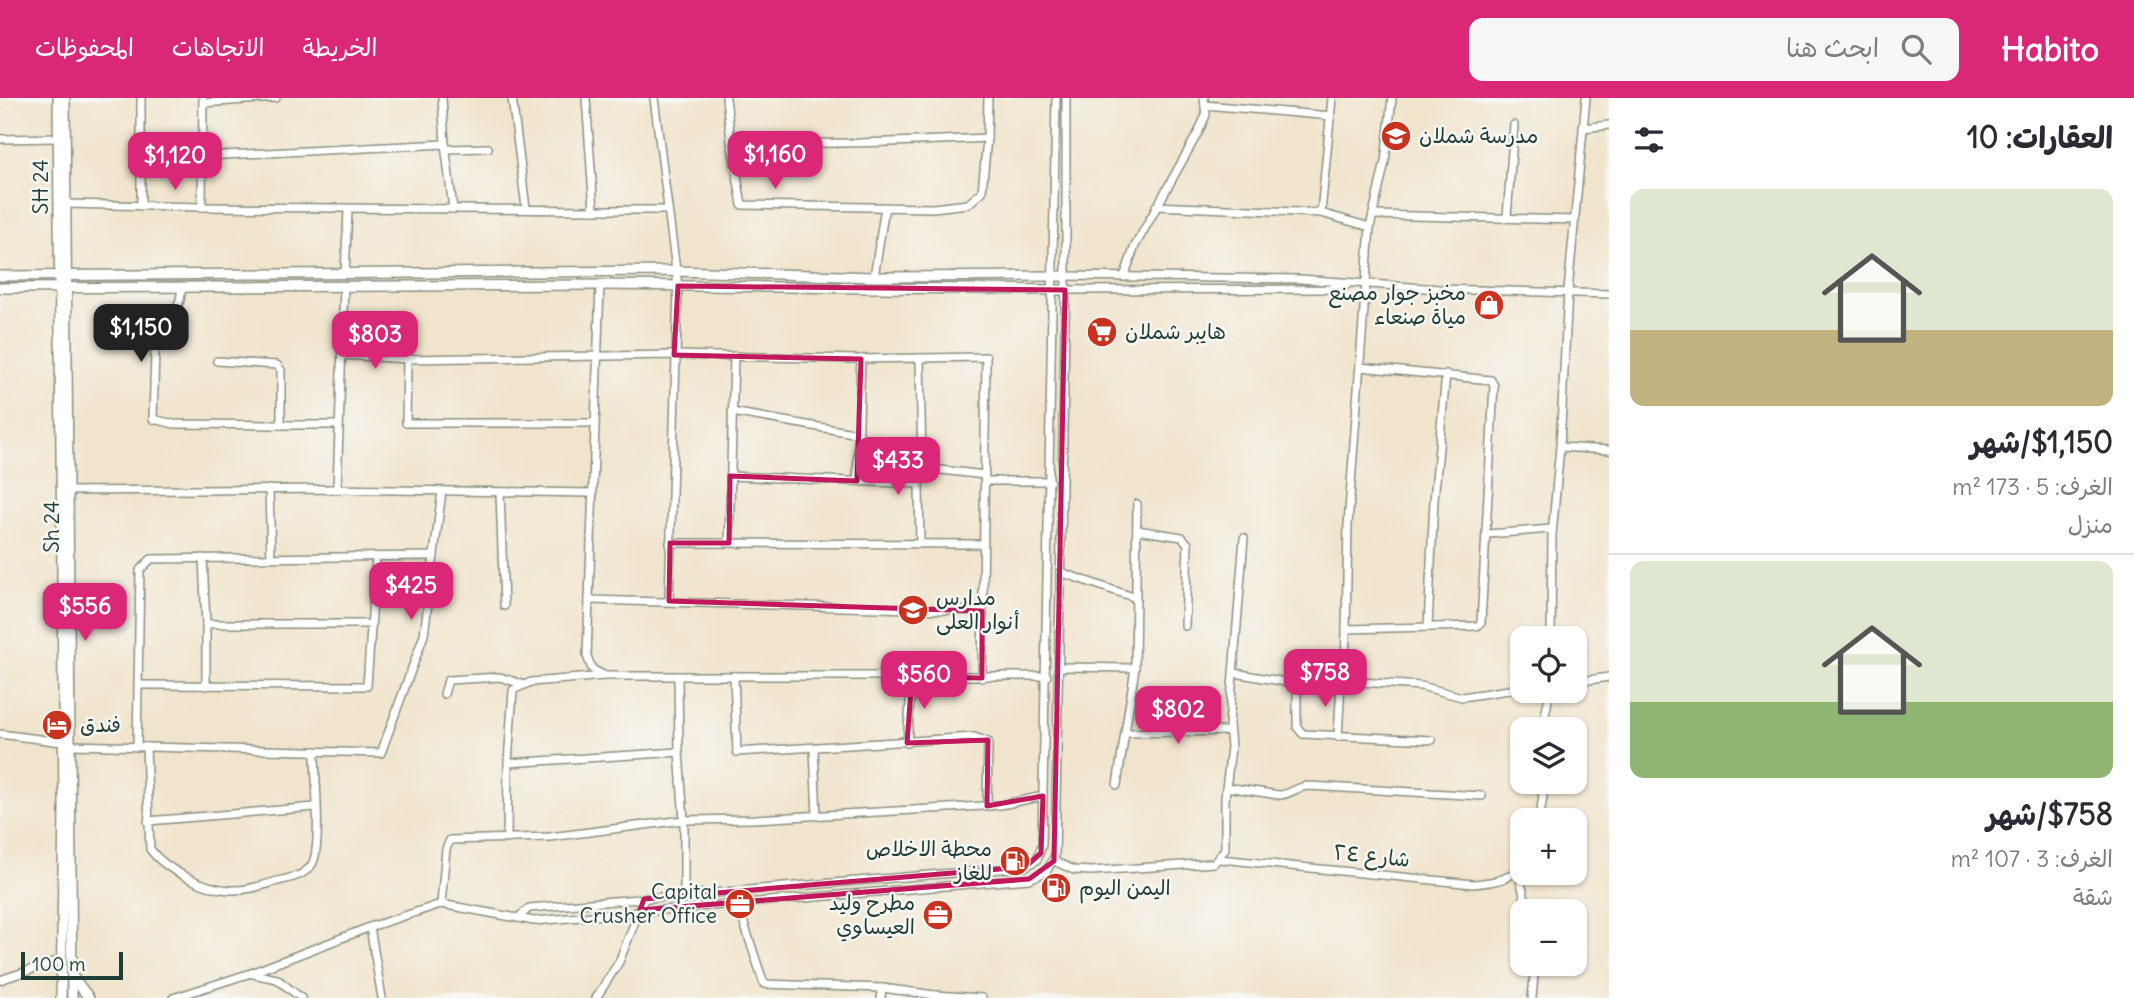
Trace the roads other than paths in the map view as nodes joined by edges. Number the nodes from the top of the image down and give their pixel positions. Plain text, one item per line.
1 (58, 98) edge
2 (65, 98) edge
3 (141, 98) edge
4 (276, 98) edge
5 (442, 98) edge
6 (512, 98) edge
7 (586, 98) edge
8 (654, 98) edge
9 (726, 98) edge
10 (988, 98) edge
11 (1056, 98) edge
12 (1066, 98) edge
13 (1332, 98) edge
14 (1392, 98) edge
15 (1586, 98) edge
16 (203, 101) edge
17 (1205, 102) edge
18 (1331, 116) junction
19 (1514, 125) dead end
20 (1609, 125) edge
21 (1583, 128) junction
22 (59, 138) junction
23 (987, 138) junction
24 (0, 139) edge
25 (731, 141) junction
26 (445, 146) junction
27 (488, 148) dead end
28 (204, 156) junction
29 (66, 204) junction
30 (141, 206) junction
31 (1156, 206) junction
32 (202, 207) junction
33 (885, 207) junction
34 (526, 208) junction
35 (453, 209) junction
36 (348, 210) junction
37 (594, 210) junction
38 (668, 210) junction
39 (1321, 213) junction
40 (1373, 215) junction
41 (1507, 217) junction
42 (1575, 220) junction
43 (1370, 227) junction
44 (676, 271) junction
45 (345, 274) junction
46 (0, 276) edge
47 (63, 276) junction
48 (1053, 276) junction
49 (1066, 276) junction
50 (874, 277) junction
51 (1124, 277) junction
52 (600, 285) junction
53 (1347, 285) junction
54 (344, 286) junction
55 (678, 286) junction
56 (1366, 286) junction
57 (0, 288) edge
58 (63, 288) junction
59 (182, 288) junction
60 (1053, 290) junction
61 (1065, 290) junction
62 (1568, 291) junction
63 (1609, 294) edge
64 (344, 355) junction
65 (674, 355) junction
66 (597, 356) junction
67 (734, 356) junction
68 (920, 358) junction
69 (407, 359) junction
70 (861, 359) junction
71 (217, 361) dead end
72 (1360, 367) junction
73 (1446, 374) junction
74 (732, 412) junction
75 (594, 423) junction
76 (281, 425) junction
77 (339, 425) junction
78 (859, 434) junction
79 (1560, 447) junction
80 (1609, 450) edge
81 (858, 454) junction
82 (922, 467) junction
83 (730, 476) junction
84 (985, 478) junction
85 (857, 481) junction
86 (1050, 481) junction
87 (919, 484) junction
88 (269, 489) junction
89 (337, 489) junction
90 (65, 491) junction
91 (442, 491) junction
92 (500, 492) junction
93 (591, 493) junction
94 (1137, 504) dead end
95 (1552, 529) junction
96 (1136, 530) junction
97 (1488, 534) junction
98 (1244, 538) dead end
99 (670, 543) junction
100 (729, 543) junction
101 (920, 544) junction
102 (983, 544) junction
103 (434, 556) junction
104 (271, 557) junction
105 (376, 557) junction
106 (203, 558) junction
107 (1060, 572) junction
108 (1136, 598) junction
109 (589, 600) junction
110 (669, 601) junction
111 (504, 606) dead end
112 (982, 611) junction
113 (206, 624) junction
114 (371, 624) junction
115 (1185, 626) dead end
116 (1551, 626) edge
117 (1428, 627) junction
118 (1346, 629) junction
119 (1059, 667) junction
120 (1135, 668) junction
121 (1235, 673) junction
122 (605, 676) junction
123 (678, 676) junction
124 (734, 676) junction
125 (1047, 676) junction
126 (912, 677) junction
127 (1609, 677) edge
128 (982, 678) junction
129 (1587, 680) edge
130 (1343, 682) junction
131 (522, 684) junction
132 (1297, 684) junction
133 (141, 685) junction
134 (206, 687) junction
135 (1510, 690) edge
136 (444, 694) dead end
137 (1229, 731) junction
138 (1126, 733) junction
139 (0, 734) edge
140 (1338, 737) junction
141 (1433, 740) dead end
142 (67, 743) junction
143 (907, 743) junction
144 (141, 747) junction
145 (814, 749) junction
146 (315, 751) junction
147 (679, 752) junction
148 (508, 763) junction
149 (1118, 785) dead end
150 (1226, 787) junction
151 (1043, 796) junction
152 (1482, 796) dead end
153 (987, 806) junction
154 (315, 807) junction
155 (817, 816) junction
156 (684, 820) junction
157 (148, 821) junction
158 (507, 839) junction
159 (1220, 859) junction
160 (1054, 861) junction
161 (1510, 874) edge
162 (684, 896) junction
163 (644, 898) junction
164 (737, 902) junction
165 (441, 904) junction
166 (640, 910) junction
167 (520, 916) junction
168 (370, 927) junction
169 (60, 960) junction
170 (72, 972) junction
171 (251, 973) junction
172 (1534, 976) edge
173 (0, 980) edge
174 (882, 988) junction
175 (935, 996) edge
176 (61, 998) edge
177 (72, 998) edge
178 (89, 998) edge
179 (173, 998) edge
180 (301, 998) edge
181 (382, 998) edge
182 (596, 998) edge
183 (881, 998) edge
184 (982, 998) edge
185 (1532, 998) edge

1 - 22 street, SH 24
2 - 29 street, Sh 24
3 - 30 street
4 - 16 street
5 - 26 street
6 - 34 street
7 - 37 street
8 - 38 street
9 - 25 street
10 - 23 street
11 - 48 street
12 - 49 street
13 - 18 street
14 - 40 street
15 - 21 street
16 - 28 street
17 - 18 street
17 - 31 street
18 - 39 street
19 - 41 street
20 - 21 street
21 - 42 street
22 - 24 street
22 - 47 street, SH 24
23 - 25 street
23 - 33 street
25 - 33 street
26 - 27 street
26 - 28 street
26 - 35 street
28 - 32 street
29 - 30 street
29 - 47 street, Sh 24
30 - 32 street
31 - 39 street
31 - 51 street
32 - 36 street
33 - 50 street
34 - 35 street
34 - 37 street
35 - 36 street
36 - 45 street
37 - 38 street
38 - 44 street
39 - 43 street
40 - 41 street
40 - 43 street
41 - 42 street
42 - 62 street
43 - 56 street
44 - 45 street
44 - 50 street
44 - 55 street
45 - 47 street
46 - 47 street
47 - 58 street, Sh 24
48 - 49 street
48 - 50 street
48 - 60 street
49 - 51 street
49 - 61 street
51 - 53 street
52 - 54 street
52 - 55 street
52 - 66 street
53 - 56 street
53 - 61 street
54 - 59 street
54 - 64 street
55 - 60 street
55 - 65 street
56 - 62 street
56 - 72 street
57 - 58 street
58 - 59 street
58 - 90 street, Sh 24
59 - 76 street
60 - 61 street
60 - 86 street
61 - 107 street
62 - 63 street
62 - 79 street
64 - 69 street
64 - 77 street
65 - 66 street
65 - 67 street
65 - 99 street
66 - 69 street
66 - 75 street
67 - 70 street
67 - 74 street
68 - 70 street
68 - 82 street
68 - 84 street
69 - 75 street
70 - 78 street
71 - 76 street
72 - 73 street
72 - 118 street
73 - 97 street
73 - 117 street
74 - 78 street
74 - 83 street
75 - 93 street
76 - 77 street
77 - 89 street
78 - 81 street
79 - 80 street
79 - 95 street
81 - 82 street
81 - 85 street
82 - 84 street
82 - 87 street
83 - 85 street
83 - 100 street
84 - 86 street
84 - 102 street
85 - 87 street
86 - 125 street
87 - 101 street
88 - 89 street
88 - 90 street
88 - 104 street
89 - 91 street
90 - 142 street, Sh 24
91 - 92 street
91 - 103 street
92 - 93 street
92 - 111 street
93 - 109 street
94 - 96 street
95 - 97 street
95 - 116 street
96 - 108 street
96 - 115 street
97 - 117 street
98 - 121 street
99 - 100 street
99 - 110 street
100 - 101 street
101 - 102 street
102 - 112 street
103 - 105 street
103 - 146 street
104 - 105 street
104 - 106 street
105 - 114 street
106 - 113 street
106 - 133 street
107 - 108 street
107 - 119 street
108 - 120 street
109 - 110 street
109 - 122 street
110 - 112 street
112 - 128 street
113 - 114 street
113 - 134 street
114 - 134 street
117 - 118 street
118 - 130 street
119 - 120 street
119 - 160 street
120 - 138 street
121 - 132 street
121 - 137 street
122 - 123 street
122 - 131 street
123 - 124 street
123 - 147 street
124 - 126 street
124 - 145 street
125 - 128 street
125 - 151 street
126 - 128 street
126 - 143 street
127 - 129 street
130 - 132 street
130 - 135 street
130 - 140 street
131 - 136 street
131 - 148 street
132 - 140 street
133 - 134 street
133 - 144 street
137 - 138 street
137 - 150 street
138 - 149 street
139 - 142 street
140 - 141 street
142 - 144 street
142 - 169 street, Sh 24
142 - 170 street, Sh 24
143 - 145 street
143 - 153 street
144 - 146 street
144 - 157 street
145 - 155 street
146 - 154 street
147 - 148 street
147 - 156 street
148 - 158 street
150 - 152 street
150 - 159 street
151 - 153 street
151 - 162 street
153 - 155 street
154 - 157 street
154 - 157 street
155 - 156 street
156 - 158 street
156 - 162 street
158 - 165 street
159 - 160 street, شارع ٢٤
159 - 161 street, شارع ٢٤
160 - 164 street
162 - 163 street
163 - 166 street
163 - 167 street
164 - 166 street
164 - 174 street
165 - 167 street
165 - 168 street
166 - 167 street
166 - 182 street
168 - 171 street
168 - 181 street
169 - 173 street
169 - 176 street, Sh 24
170 - 177 street, Sh 24
170 - 178 street
171 - 179 street
171 - 180 street
172 - 185 street
174 - 175 street
174 - 183 street
175 - 184 street

